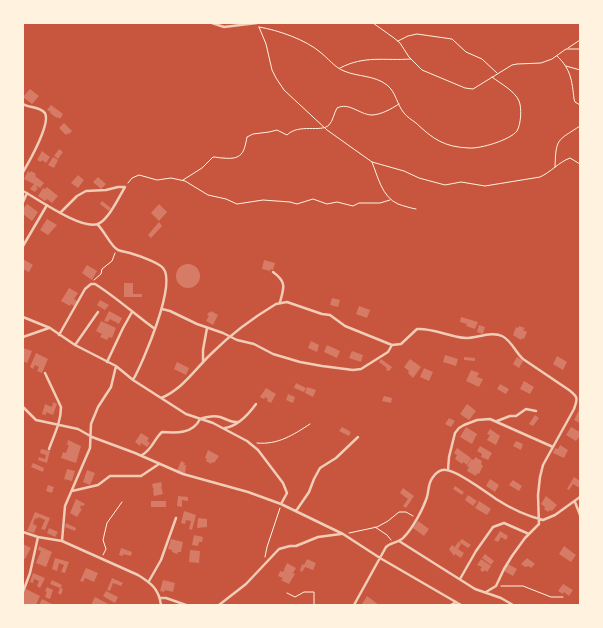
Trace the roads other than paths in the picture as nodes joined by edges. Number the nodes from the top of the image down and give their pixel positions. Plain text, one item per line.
1 (212, 23) edge
2 (256, 23) edge
3 (23, 104) edge
4 (23, 172) edge
5 (23, 191) edge
6 (27, 193) junction
7 (23, 202) edge
8 (47, 205) junction
9 (60, 212) junction
10 (98, 224) junction
11 (23, 246) edge
12 (273, 272) dead end
13 (280, 302) junction
14 (162, 309) junction
15 (98, 312) dead end
16 (132, 312) junction
17 (23, 317) edge
18 (50, 328) junction
19 (207, 328) junction
20 (155, 329) junction
21 (59, 335) junction
22 (230, 336) junction
23 (23, 337) edge
24 (75, 345) junction
25 (392, 345) junction
26 (107, 362) junction
27 (203, 362) junction
28 (116, 366) junction
29 (45, 373) dead end
30 (133, 380) junction
31 (161, 398) junction
32 (579, 400) edge
33 (256, 404) dead end
34 (23, 407) edge
35 (536, 411) dead end
36 (200, 419) junction
37 (238, 422) junction
38 (497, 422) junction
39 (58, 424) junction
40 (224, 429) junction
41 (92, 437) junction
42 (358, 437) dead end
43 (553, 447) junction
44 (49, 449) dead end
45 (141, 456) junction
46 (159, 464) junction
47 (448, 470) junction
48 (72, 491) junction
49 (580, 497) edge
50 (574, 502) junction
51 (281, 504) junction
52 (296, 512) junction
53 (580, 515) edge
54 (176, 518) dead end
55 (539, 519) junction
56 (23, 532) edge
57 (344, 534) junction
58 (529, 534) junction
59 (38, 537) junction
60 (62, 541) junction
61 (398, 541) junction
62 (380, 558) junction
63 (460, 578) junction
64 (149, 581) junction
65 (23, 592) edge
66 (486, 592) junction
67 (160, 598) junction
68 (456, 602) junction
69 (161, 605) edge
70 (186, 605) edge
71 (219, 605) edge
72 (354, 605) edge
73 (451, 605) edge
74 (461, 605) edge
75 (513, 605) edge

1 - 2 street
3 - 4 street
5 - 6 street
6 - 7 street
6 - 8 street
8 - 9 street
8 - 11 street
9 - 10 street
9 - 10 street
10 - 14 street
12 - 13 street
13 - 22 street
13 - 25 street
14 - 19 street
14 - 20 street
15 - 24 street
16 - 20 street
16 - 21 street
16 - 26 street
17 - 18 street
18 - 21 street
18 - 23 street
19 - 22 street
19 - 27 street
20 - 30 street
21 - 24 street
22 - 25 street
22 - 27 street
24 - 26 street
25 - 32 street
26 - 28 street
27 - 31 street
28 - 30 street
28 - 41 street
29 - 39 street
30 - 31 street
31 - 36 street
32 - 43 street
33 - 37 street
34 - 39 street
35 - 38 street
36 - 37 street
36 - 40 street
36 - 45 street
37 - 40 street
38 - 43 street
38 - 47 street
39 - 41 street
39 - 44 street
40 - 51 street
41 - 45 street
41 - 48 street
42 - 52 street
43 - 55 street
45 - 46 street
46 - 48 street
46 - 51 street
47 - 55 street
47 - 61 street
48 - 60 street
49 - 50 street
50 - 53 street
50 - 55 street
51 - 52 street
52 - 57 street
54 - 64 street
55 - 58 street
56 - 59 street
57 - 62 street
57 - 71 street
58 - 63 street
58 - 66 street
59 - 60 street
59 - 65 street
60 - 64 street
61 - 62 street
61 - 63 street
62 - 68 street
62 - 72 street
63 - 66 street
64 - 67 street
66 - 75 street
67 - 69 street
67 - 70 street
68 - 73 street
68 - 74 street

